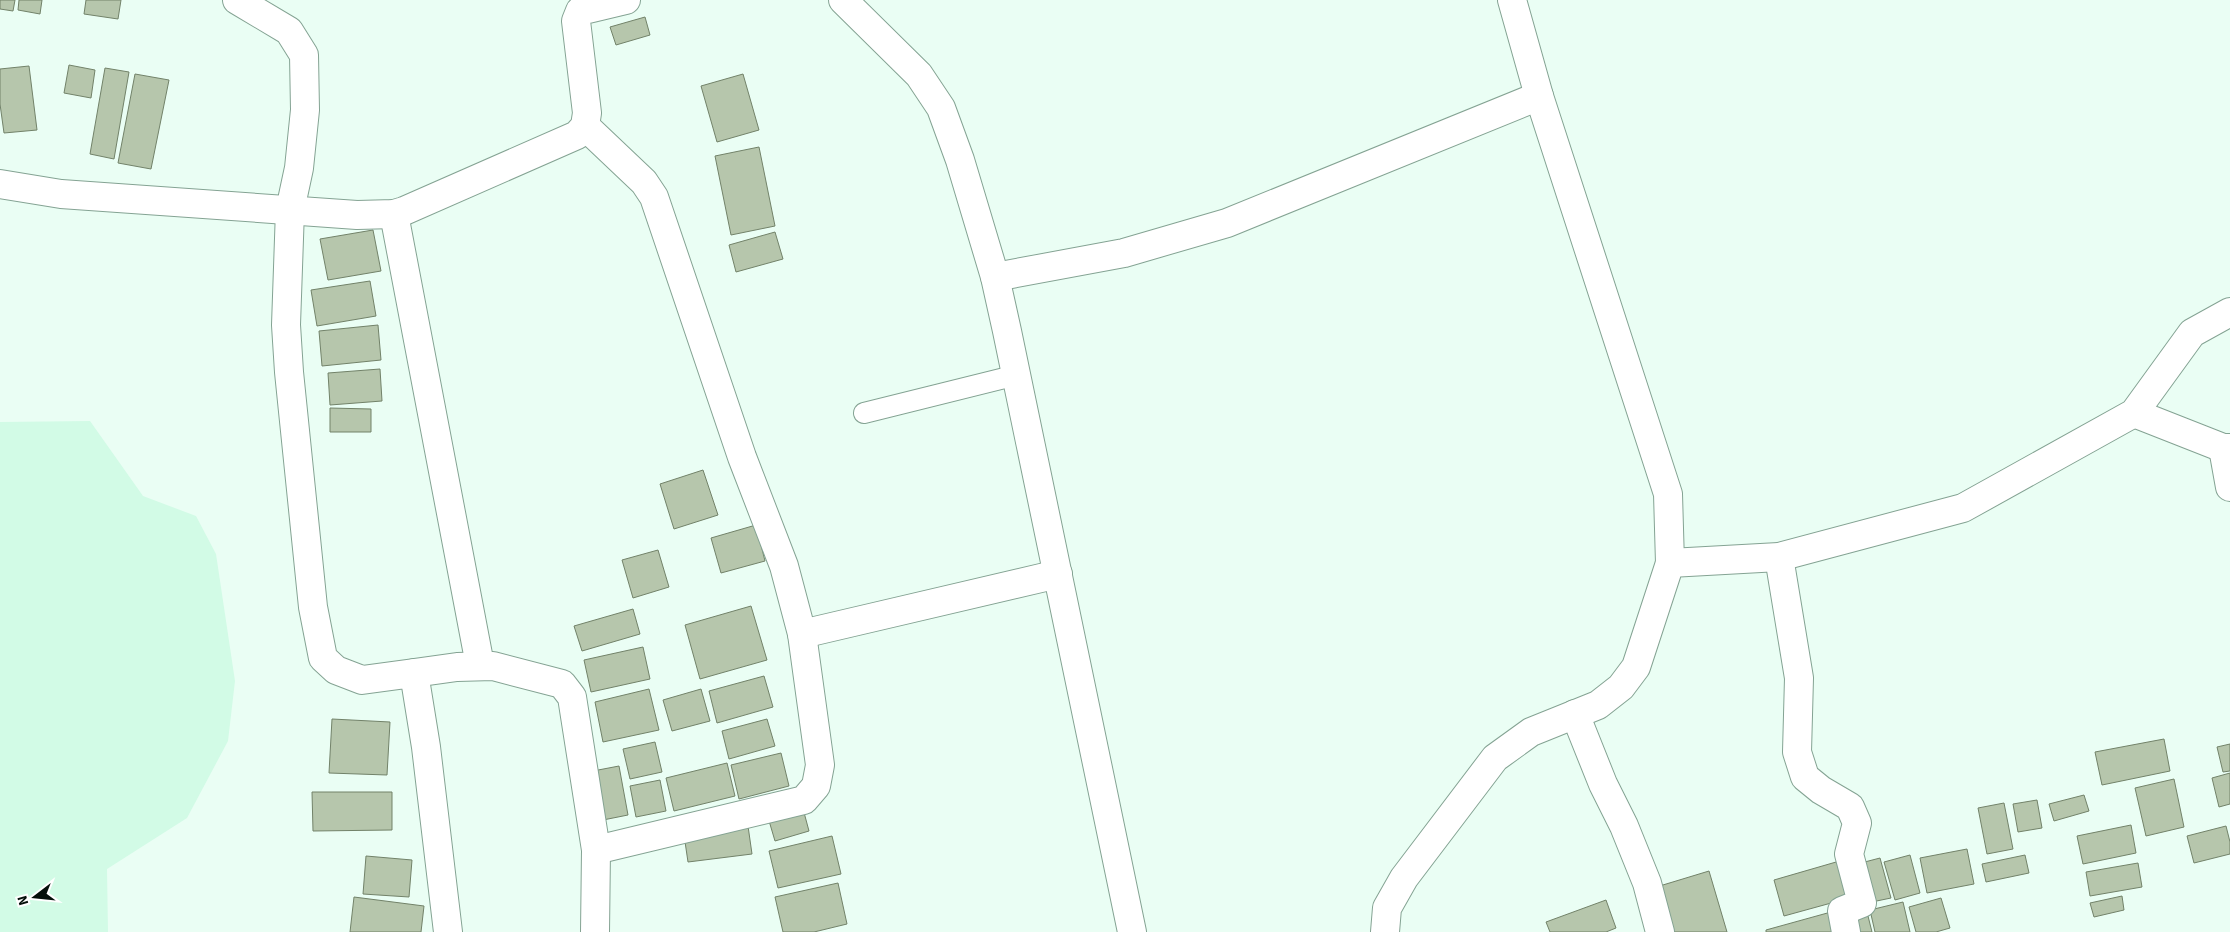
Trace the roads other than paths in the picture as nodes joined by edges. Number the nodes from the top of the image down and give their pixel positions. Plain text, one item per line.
1 (236, 0) edge
2 (626, 0) edge
3 (843, 0) edge
4 (1512, 0) edge
5 (1539, 96) junction
6 (585, 126) junction
7 (0, 184) edge
8 (290, 210) junction
9 (394, 214) junction
10 (995, 277) junction
11 (2230, 312) edge
12 (1016, 374) junction
13 (864, 413) dead end
14 (2134, 413) junction
15 (2226, 448) edge
16 (2230, 486) edge
17 (1779, 557) junction
18 (1670, 563) junction
19 (1058, 574) junction
20 (802, 634) junction
21 (480, 665) junction
22 (414, 673) junction
23 (1575, 714) junction
24 (596, 850) junction
25 (448, 932) edge
26 (595, 932) edge
27 (1132, 932) edge
28 (1386, 932) edge
29 (1660, 932) edge
30 (1846, 932) edge

1 - 8 street
2 - 6 street
3 - 10 street
4 - 5 street
5 - 10 street
5 - 18 street
6 - 9 street
6 - 20 street
7 - 8 street
8 - 9 street
8 - 22 street
9 - 21 street
10 - 12 street
11 - 14 street
12 - 13 lane
12 - 19 street
14 - 15 street
14 - 17 street
15 - 16 street
17 - 18 street
17 - 30 street
18 - 23 street
19 - 20 street
19 - 27 street
20 - 24 street
21 - 22 street
21 - 24 street
22 - 25 street
23 - 28 street
23 - 29 street
24 - 26 street

